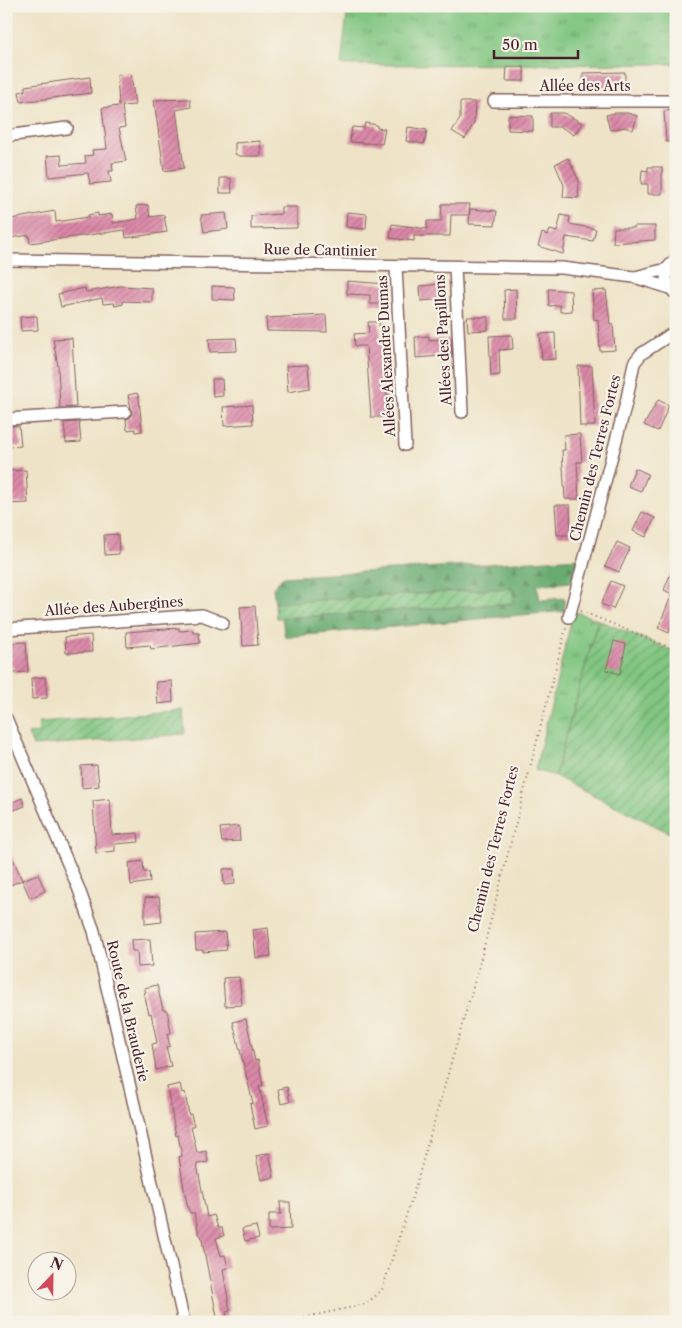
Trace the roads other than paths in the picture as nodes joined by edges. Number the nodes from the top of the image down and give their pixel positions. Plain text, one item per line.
1 (676, 101) edge
2 (494, 102) dead end
3 (68, 128) dead end
4 (6, 136) edge
5 (6, 260) edge
6 (673, 261) edge
7 (396, 266) junction
8 (455, 267) junction
9 (634, 277) junction
10 (673, 290) edge
11 (676, 331) edge
12 (125, 412) dead end
13 (462, 412) dead end
14 (6, 420) edge
15 (405, 445) dead end
16 (571, 612) road end
17 (223, 623) dead end
18 (6, 629) edge
19 (6, 718) edge
20 (184, 1322) edge

1 - 2 street, Allée des Arts
3 - 4 street
5 - 7 street, Rue de Cantinier
6 - 9 street, Rue de Cantinier
6 - 10 street
7 - 8 street, Rue de Cantinier
7 - 15 street, Allées Alexandre Dumas
8 - 9 street, Rue de Cantinier
8 - 13 street, Allées des Papillons
9 - 10 street, Rue de Cantinier
11 - 16 street, Chemin des Terres Fortes
12 - 14 street
17 - 18 street, Allée des Aubergines
19 - 20 street, Route de la Brauderie

